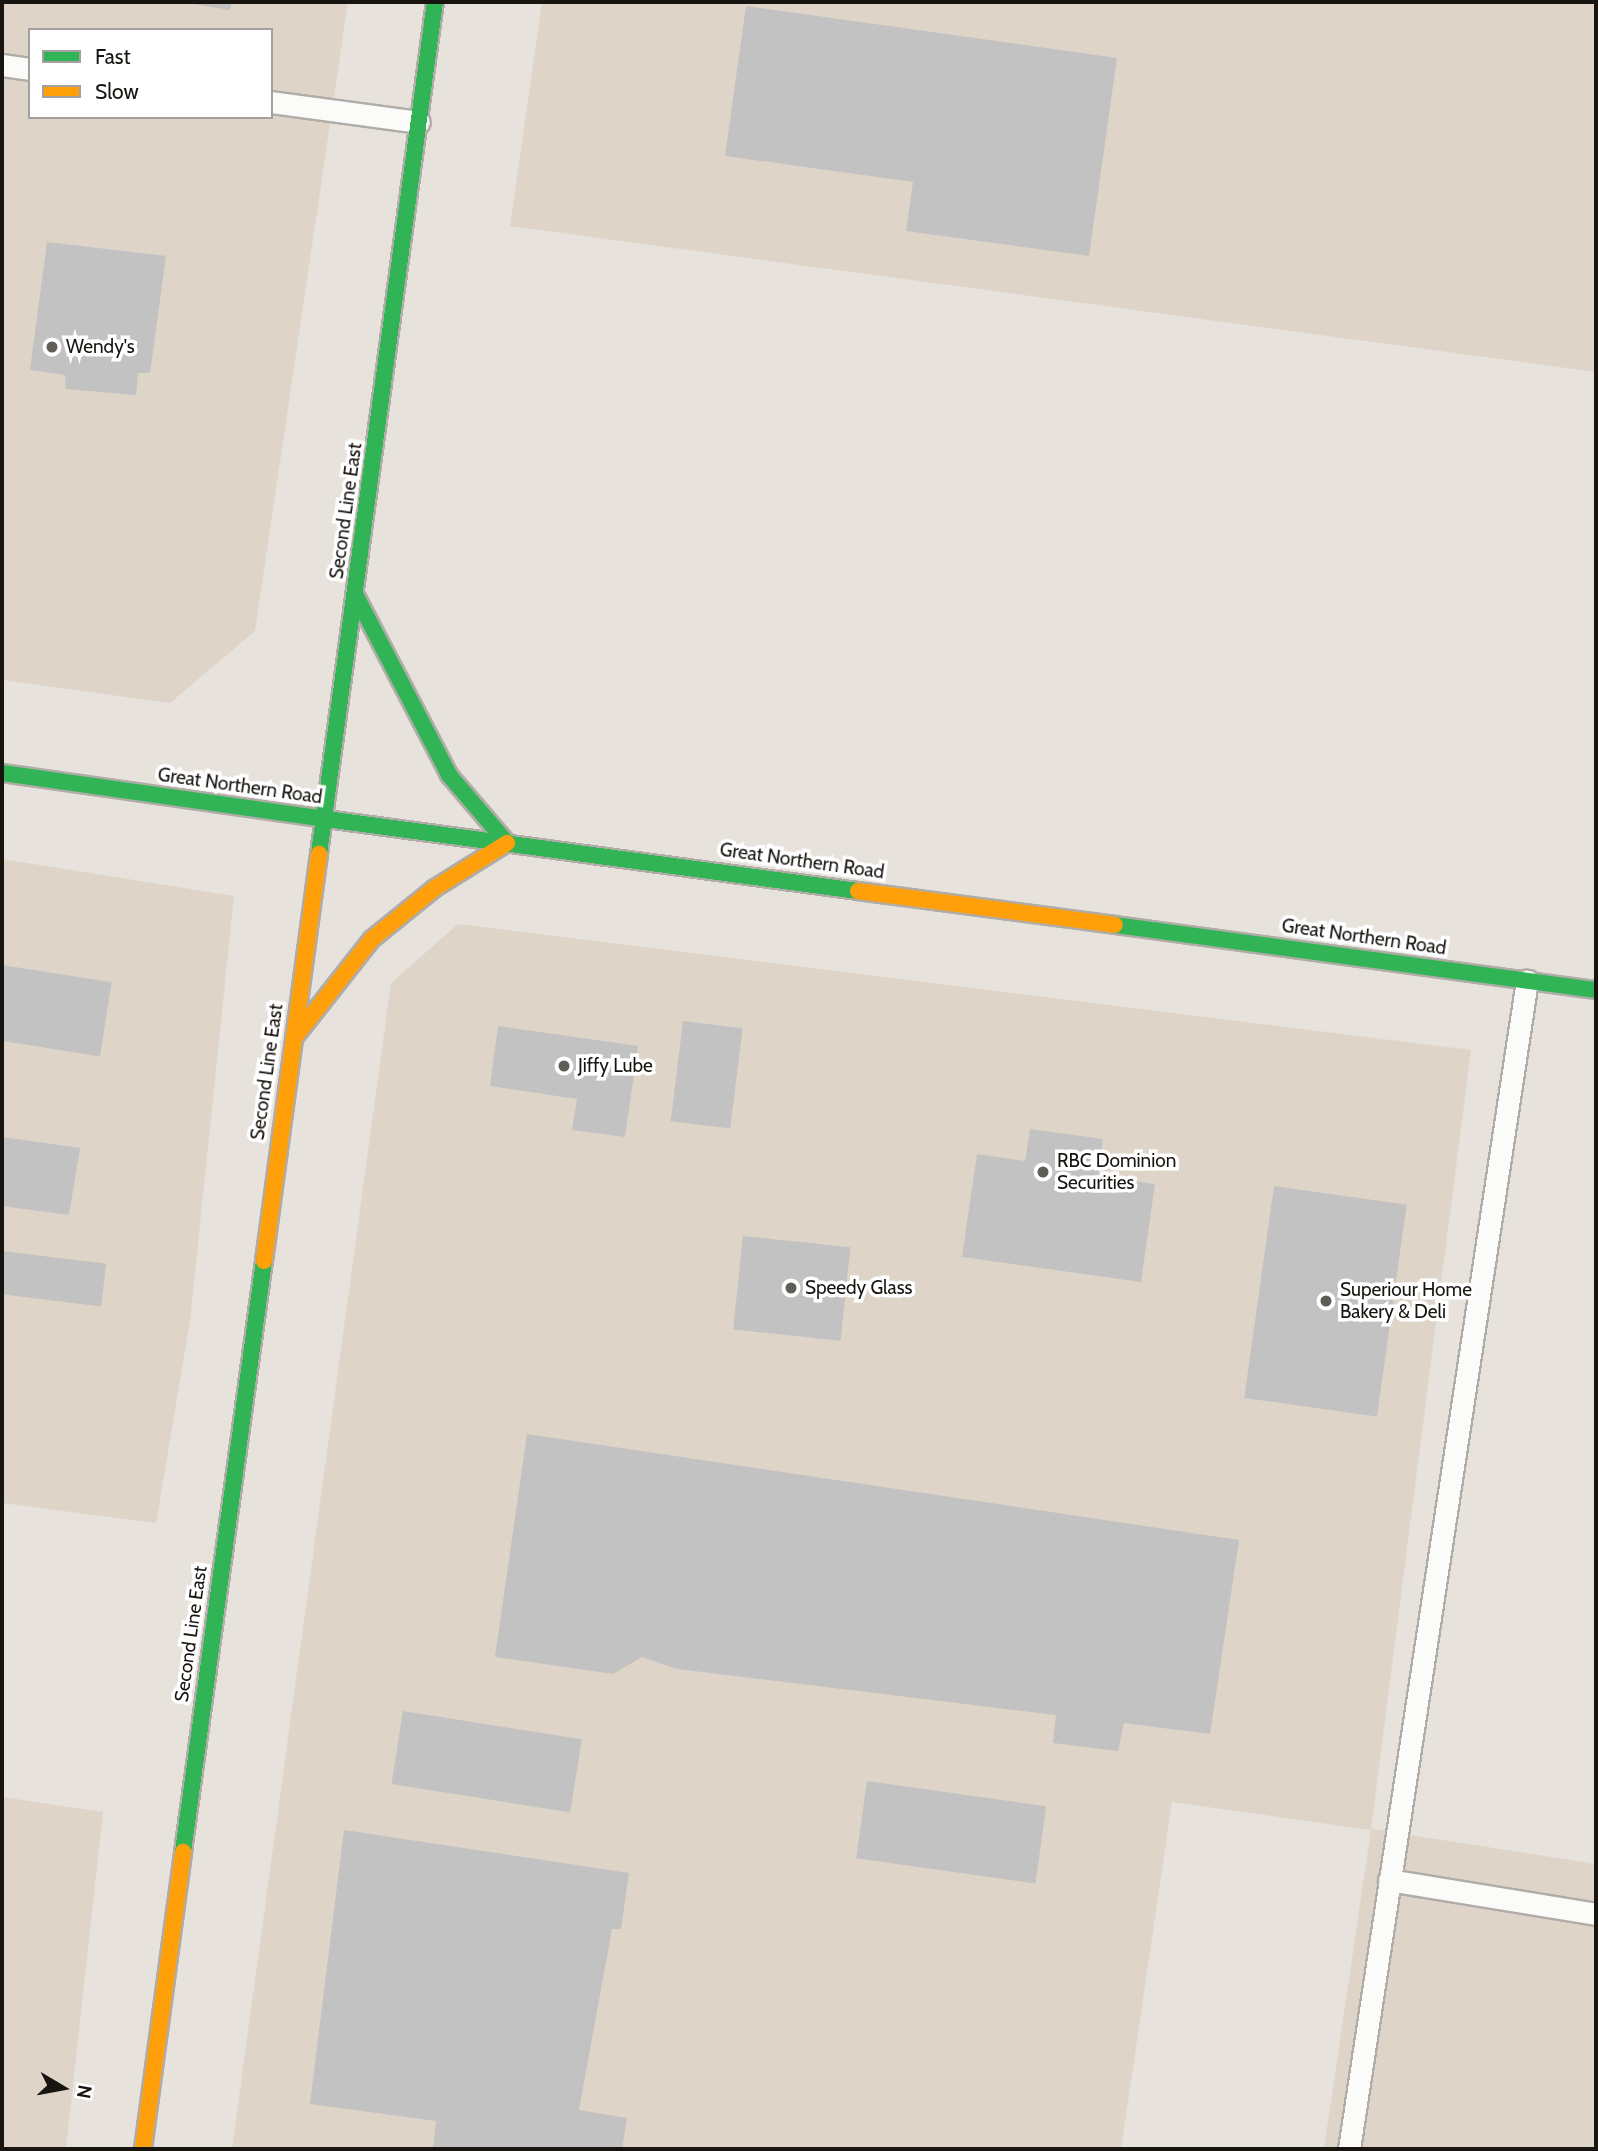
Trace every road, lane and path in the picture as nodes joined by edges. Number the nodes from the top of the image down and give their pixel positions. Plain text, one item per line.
1 (435, 2) edge
2 (2, 65) edge
3 (28, 69) edge
4 (273, 102) edge
5 (419, 122) junction
6 (356, 596) junction
7 (2, 773) edge
8 (326, 819) junction
9 (507, 843) junction
10 (1527, 980) junction
11 (1596, 990) edge
12 (293, 1039) junction
13 (1388, 1880) junction
14 (1596, 1914) edge
15 (143, 2149) edge
16 (1349, 2149) edge

1 - 5 main road, Second Line East
2 - 3 lane
4 - 5 lane
5 - 6 main road, Second Line East
6 - 8 main road, Second Line East
6 - 9 main road
7 - 8 main road, Great Northern Road
8 - 9 main road, Great Northern Road
8 - 12 main road, Second Line East
9 - 10 main road, Great Northern Road
9 - 12 main road
10 - 11 main road, Great Northern Road
10 - 13 lane
12 - 15 main road, Second Line East
13 - 14 lane
13 - 16 lane

